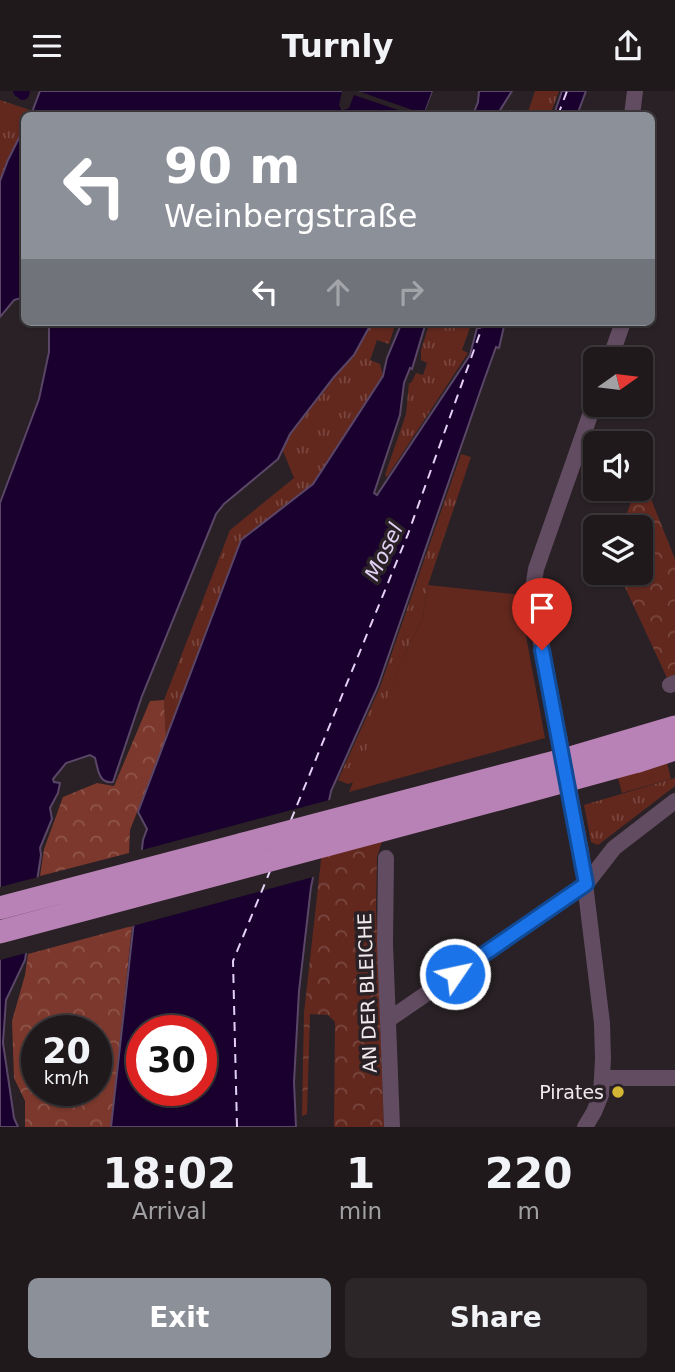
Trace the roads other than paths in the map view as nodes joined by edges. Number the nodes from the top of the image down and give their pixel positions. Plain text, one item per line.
1 (635, 91) edge
2 (632, 112) edge
3 (622, 326) edge
4 (614, 347) edge
5 (589, 417) edge
6 (675, 727) edge
7 (675, 750) edge
8 (675, 759) edge
9 (638, 761) junction
10 (675, 801) edge
11 (386, 858) dead end
12 (586, 884) junction
13 (0, 908) edge
14 (0, 932) edge
15 (388, 1020) junction
16 (603, 1078) junction
17 (675, 1078) edge
18 (599, 1100) junction
19 (393, 1127) edge
20 (585, 1127) edge
21 (597, 1127) edge

1 - 2 street
3 - 4 street
5 - 12 street
6 - 13 highway, bridge
7 - 9 highway
8 - 9 highway
9 - 14 highway, bridge
10 - 12 street
11 - 15 street, AN DER BLEICHE
12 - 15 street
12 - 16 street
15 - 19 street, AN DER BLEICHE
16 - 17 street
16 - 18 street
18 - 20 street
18 - 21 street

